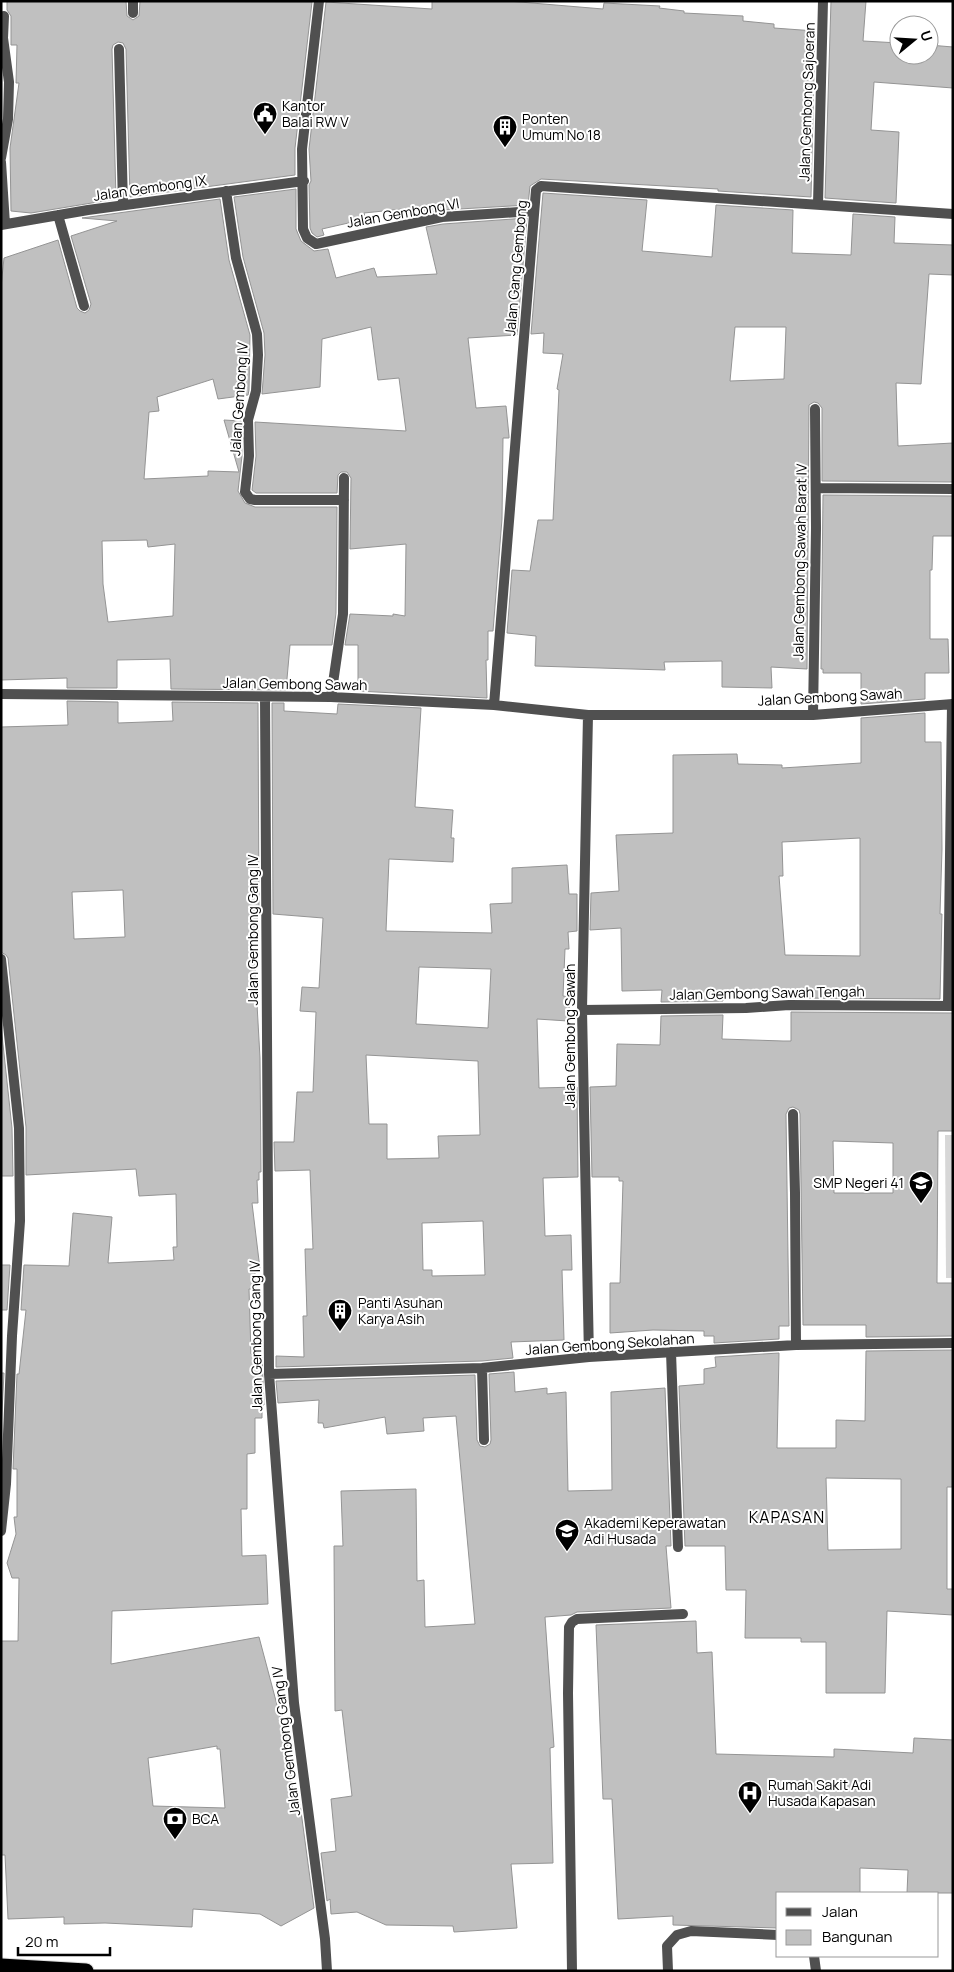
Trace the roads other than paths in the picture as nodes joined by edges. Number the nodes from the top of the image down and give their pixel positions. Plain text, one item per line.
1 (134, 1) edge
2 (319, 1) edge
3 (823, 1) edge
4 (133, 13) dead end
5 (4, 16) dead end
6 (119, 50) dead end
7 (1, 158) edge
8 (1, 162) edge
9 (304, 181) junction
10 (226, 191) junction
11 (818, 204) junction
12 (123, 205) junction
13 (534, 211) junction
14 (953, 214) edge
15 (58, 215) junction
16 (3, 224) edge
17 (84, 306) dead end
18 (815, 409) dead end
19 (344, 478) dead end
20 (816, 488) junction
21 (953, 489) edge
22 (344, 500) junction
23 (1, 694) edge
24 (331, 696) junction
25 (265, 697) junction
26 (952, 704) edge
27 (494, 706) junction
28 (588, 715) junction
29 (813, 715) junction
30 (1, 959) edge
31 (950, 1006) edge
32 (582, 1010) junction
33 (793, 1114) dead end
34 (953, 1343) edge
35 (796, 1344) junction
36 (671, 1352) junction
37 (589, 1357) junction
38 (482, 1368) junction
39 (269, 1374) junction
40 (484, 1440) dead end
41 (1, 1531) edge
42 (678, 1548) dead end
43 (683, 1614) dead end
44 (776, 1935) edge
45 (814, 1957) edge
46 (1, 1966) edge
47 (86, 1971) edge
48 (326, 1971) edge
49 (572, 1971) edge
50 (668, 1971) edge
51 (816, 1971) edge

1 - 4 street
2 - 9 street
3 - 11 street, Jalan Gembong Sajoeran
5 - 7 street
6 - 12 street
8 - 16 street
9 - 10 street, Jalan Gembong IX
9 - 13 street, Jalan Gembong VI
10 - 12 street, Jalan Gembong IX
10 - 22 street, Jalan Gembong IV
11 - 13 street, Jalan Gang Gembong
11 - 14 street, Jalan Gang Gembong
12 - 15 street, Jalan Gembong IX
13 - 27 street, Jalan Gang Gembong
15 - 16 street, Jalan Gembong IX
15 - 17 street
18 - 20 street, Jalan Gembong Sawah Barat IV
19 - 22 street
20 - 21 street
20 - 29 street, Jalan Gembong Sawah Barat IV
22 - 24 street
23 - 25 street, Jalan Gembong Sawah
24 - 25 street, Jalan Gembong Sawah
24 - 27 street, Jalan Gembong Sawah
25 - 39 street, Jalan Gembong Gang IV
26 - 29 street, Jalan Gembong Sawah
26 - 31 street
27 - 28 street, Jalan Gembong Sawah
28 - 29 street, Jalan Gembong Sawah
28 - 32 street, Jalan Gembong Sawah
30 - 41 street
31 - 32 street, Jalan Gembong Sawah Tengah
32 - 37 street, Jalan Gembong Sawah
33 - 35 street
34 - 35 street, Jalan Gembong Sekolahan
35 - 36 street, Jalan Gembong Sekolahan
36 - 37 street, Jalan Gembong Sekolahan
36 - 42 street
37 - 38 street, Jalan Gembong Sekolahan
38 - 39 street, Jalan Gembong Sekolahan
38 - 40 street
39 - 48 street, Jalan Gembong Gang IV
43 - 49 street
44 - 50 street
45 - 51 street
46 - 47 highway

